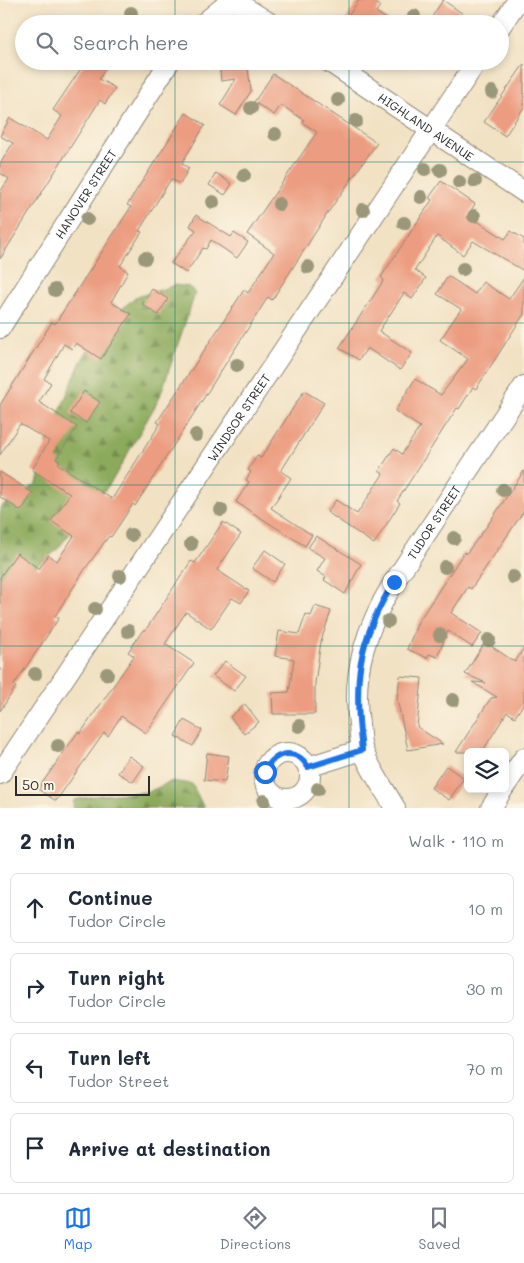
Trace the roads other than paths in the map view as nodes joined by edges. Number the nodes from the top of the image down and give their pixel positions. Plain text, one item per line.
1 (232, 0) edge
2 (518, 0) edge
3 (214, 15) edge
4 (256, 15) edge
5 (508, 15) edge
6 (164, 70) edge
7 (341, 70) edge
8 (471, 70) edge
9 (431, 131) junction
10 (524, 192) edge
11 (0, 328) edge
12 (524, 386) edge
13 (362, 750) junction
14 (524, 758) edge
15 (308, 767) dead end
16 (0, 774) edge
17 (509, 780) edge
18 (500, 793) edge
19 (395, 808) edge
20 (491, 808) edge

1 - 3 street
1 - 4 street
2 - 5 street
6 - 11 street, HANOVER STREET
7 - 9 street, HIGHLAND AVENUE
8 - 9 street, WINDSOR STREET
9 - 10 street, HIGHLAND AVENUE
9 - 16 street, WINDSOR STREET
12 - 13 street, TUDOR STREET
13 - 15 street
13 - 19 street, TUDOR STREET
14 - 17 street
18 - 20 street

